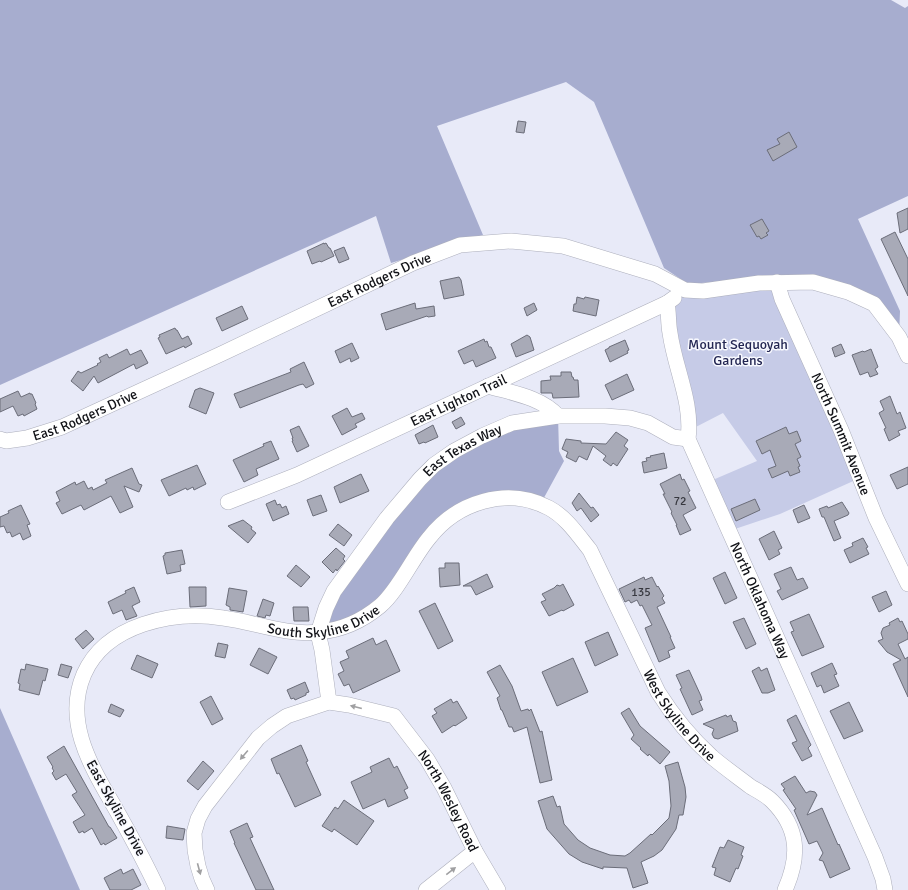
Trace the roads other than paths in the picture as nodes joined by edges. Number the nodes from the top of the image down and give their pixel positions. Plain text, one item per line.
1 (777, 282) junction
2 (685, 290) junction
3 (667, 303) junction
4 (908, 356) edge
5 (488, 386) junction
6 (558, 416) junction
7 (0, 439) edge
8 (688, 439) junction
9 (228, 502) dead end
10 (576, 532) joint
11 (908, 584) edge
12 (318, 633) junction
13 (329, 702) junction
14 (78, 725) joint
15 (476, 851) junction
16 (788, 884) edge
17 (158, 890) edge
18 (207, 890) edge
19 (426, 890) edge
20 (498, 890) edge
21 (885, 890) edge

1 - 2 street, East Rodgers Drive
1 - 4 street, East Rodgers Drive
1 - 11 street, North Summit Avenue
2 - 3 street, East Lighton Trail
2 - 7 street, East Rodgers Drive
3 - 5 street, East Lighton Trail
3 - 8 street, North Oklahoma Way
5 - 6 street
5 - 9 street, East Lighton Trail
6 - 8 street, East Texas Way
6 - 12 street, East Texas Way
8 - 21 street, North Oklahoma Way
10 - 12 street, South Skyline Drive
10 - 16 street, West Skyline Drive
12 - 13 street
12 - 14 street, South Skyline Drive
15 -> 13 street, North Wesley Road
13 -> 18 street
14 - 17 street, East Skyline Drive
19 -> 15 street
15 - 20 street, North Wesley Road

